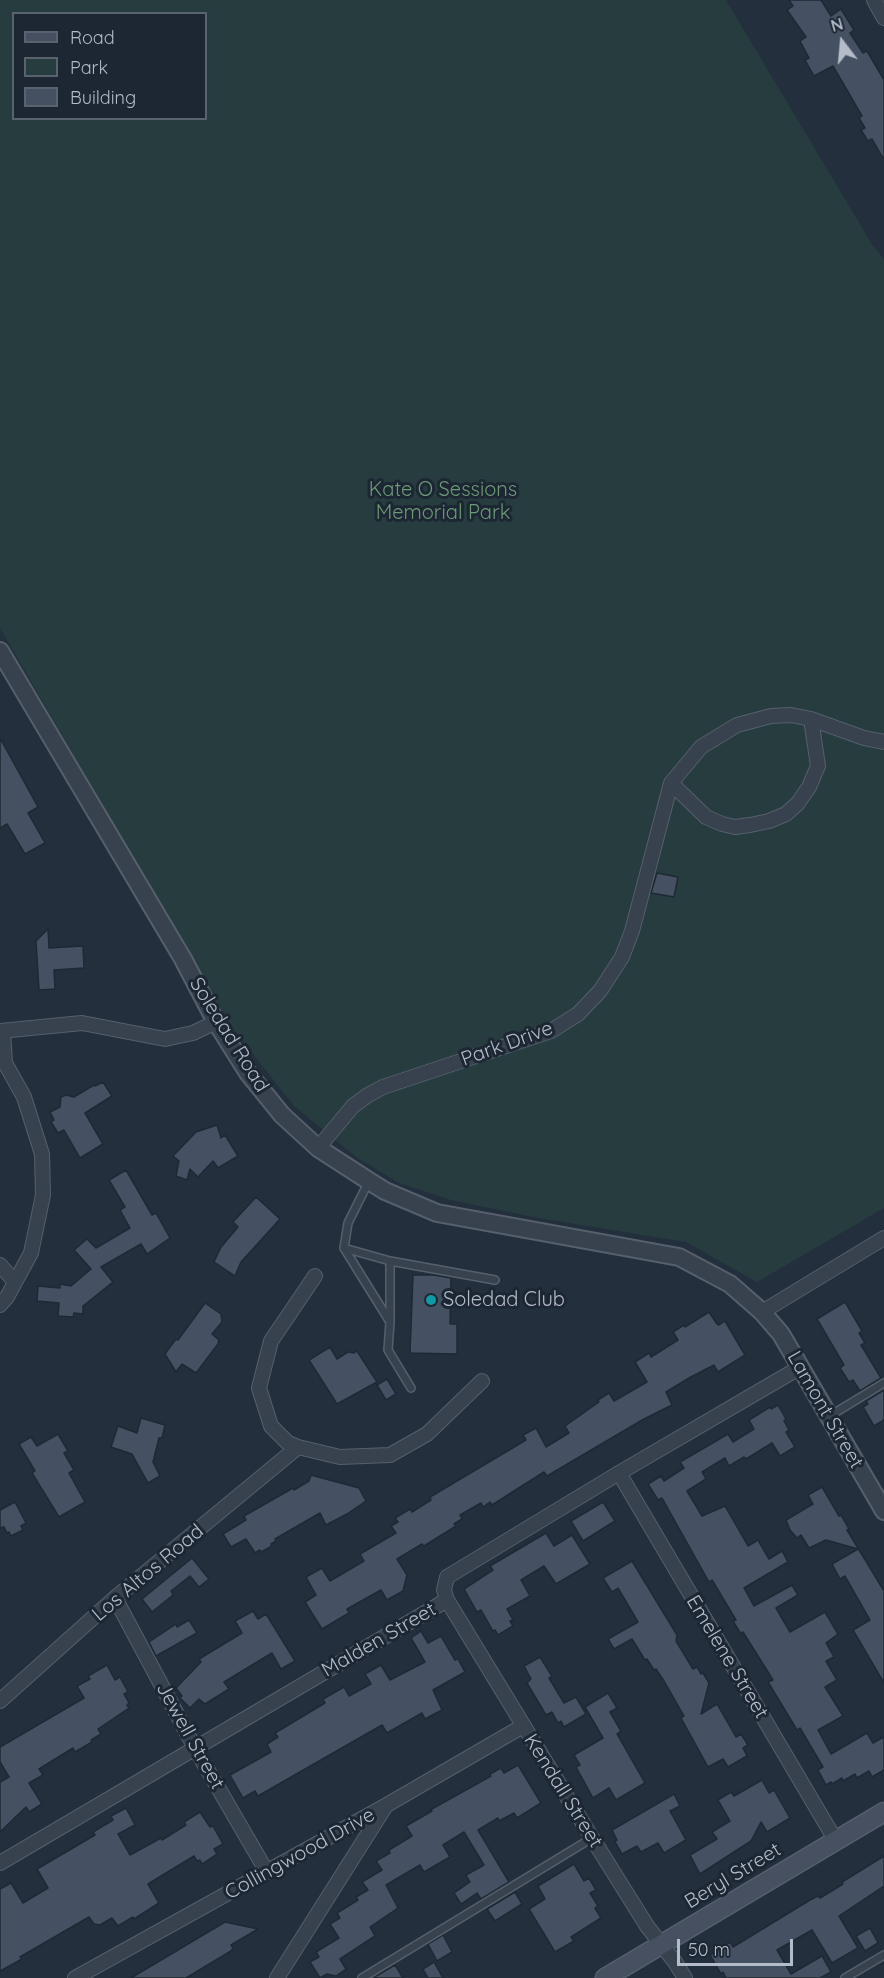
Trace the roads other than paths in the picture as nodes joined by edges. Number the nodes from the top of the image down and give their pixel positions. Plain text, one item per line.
1 (874, 0) edge
2 (884, 18) edge
3 (0, 651) edge
4 (811, 719) junction
5 (884, 742) edge
6 (671, 783) junction
7 (216, 1022) junction
8 (2, 1031) edge
9 (318, 1148) junction
10 (369, 1181) junction
11 (884, 1238) edge
12 (344, 1248) junction
13 (390, 1261) junction
14 (0, 1265) edge
15 (315, 1276) dead end
16 (495, 1280) dead end
17 (15, 1282) junction
18 (0, 1305) edge
19 (762, 1312) junction
20 (390, 1322) junction
21 (799, 1368) junction
22 (482, 1381) dead end
23 (884, 1383) edge
24 (411, 1388) dead end
25 (828, 1417) junction
26 (298, 1448) junction
27 (619, 1473) junction
28 (884, 1511) edge
29 (116, 1598) junction
30 (447, 1600) junction
31 (0, 1701) edge
32 (523, 1726) junction
33 (195, 1748) junction
34 (385, 1806) junction
35 (884, 1812) edge
36 (592, 1838) junction
37 (836, 1840) junction
38 (0, 1863) edge
39 (267, 1872) junction
40 (662, 1944) junction
41 (884, 1955) edge
42 (75, 1978) edge
43 (277, 1978) edge
44 (362, 1978) edge
45 (605, 1978) edge
46 (685, 1978) edge
47 (845, 1978) edge

1 - 2 street
3 - 7 street, Soledad Road
4 - 5 street, Park Drive
4 - 6 street, Park Drive
4 - 6 street
6 - 9 street, Park Drive
7 - 8 street
7 - 9 street, Soledad Road
8 - 17 street
9 - 10 street, Soledad Road
10 - 12 lane
10 - 19 street, Soledad Road
11 - 19 street
12 - 13 lane
12 - 20 lane
13 - 16 lane
13 - 20 lane
14 - 17 street
15 - 26 street
17 - 18 street
19 - 21 street, Lamont Street
20 - 24 lane
21 - 25 street, Lamont Street
21 - 27 street, Malden Street
22 - 26 street
23 - 25 lane
25 - 28 street, Lamont Street
26 - 29 street, Los Altos Road
27 - 30 street, Malden Street
27 - 37 street, Emelene Street
29 - 31 street, Los Altos Road
29 - 33 street, Jewell Street
30 - 32 street, Kendall Street
30 - 33 street, Malden Street
32 - 34 street, Collingwood Drive
32 - 36 street, Kendall Street
33 - 38 street, Malden Street
33 - 39 street, Jewell Street
34 - 39 street, Collingwood Drive
34 - 43 street
35 - 37 main road, Beryl Street
36 - 40 street, Kendall Street
36 - 44 lane
37 - 40 main road, Beryl Street
39 - 42 street, Collingwood Drive
40 - 45 main road, Beryl Street
40 - 46 street, Kendall Street
41 - 47 lane

